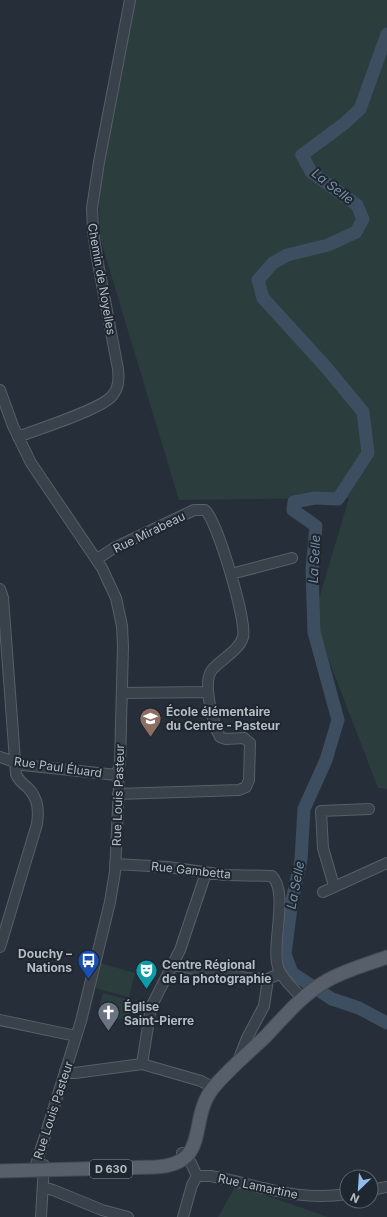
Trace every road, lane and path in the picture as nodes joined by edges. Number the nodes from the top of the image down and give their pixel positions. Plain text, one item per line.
1 (130, 0) edge
2 (0, 390) edge
3 (18, 437) junction
4 (292, 558) dead end
5 (97, 559) junction
6 (231, 574) junction
7 (0, 589) edge
8 (4, 672) edge
9 (208, 692) junction
10 (122, 693) junction
11 (0, 757) edge
12 (15, 763) junction
13 (117, 775) junction
14 (118, 794) junction
15 (369, 809) dead end
16 (387, 863) edge
17 (115, 864) junction
18 (206, 873) junction
19 (334, 886) junction
20 (322, 892) dead end
21 (0, 947) edge
22 (387, 958) edge
23 (174, 965) junction
24 (281, 972) junction
25 (268, 979) junction
26 (306, 996) junction
27 (0, 1020) edge
28 (76, 1036) junction
29 (142, 1064) junction
30 (237, 1064) junction
31 (65, 1071) junction
32 (214, 1088) junction
33 (184, 1155) junction
34 (0, 1166) edge
35 (39, 1168) junction
36 (0, 1171) edge
37 (197, 1176) junction
38 (43, 1188) junction
39 (339, 1195) edge
40 (41, 1217) edge
41 (128, 1217) edge
42 (183, 1217) edge

1 - 3 street, Chemin de Noyelles
2 - 3 street, Rue Louis Pasteur
3 - 5 street, Rue Louis Pasteur
4 - 6 street
5 - 6 street, Rue Mirabeau
5 - 10 street, Rue Louis Pasteur
6 - 9 street
7 - 8 street
8 - 12 street
9 - 10 street
9 - 14 street
10 - 13 street, Rue Louis Pasteur
11 - 12 street, Rue Paul Éluard
12 - 13 street, Rue Paul Éluard
12 - 21 street
13 - 14 street, Rue Louis Pasteur
14 - 17 street, Rue Louis Pasteur
15 - 19 street
16 - 19 street
17 - 18 street, Rue Gambetta
17 - 28 street, Rue Louis Pasteur
18 - 23 street
18 - 24 street, Rue Gambetta
19 - 20 street
22 - 26 main road
23 - 25 street
23 - 29 street
24 - 25 street
24 - 26 street
25 - 30 street
26 - 30 main road
27 - 28 street
28 - 31 street, Rue Louis Pasteur
29 - 31 street
29 - 32 street
30 - 32 main road
31 - 35 street, Rue Louis Pasteur
32 - 33 main road
33 - 35 main road, D 630
33 - 37 street
34 - 35 main road, D 630
35 - 36 main road, D 630
35 - 38 street, Rue Louis Pasteur
37 - 39 street, Rue Lamartine
37 - 42 street
38 - 40 street, Rue Louis Pasteur
38 - 41 street

